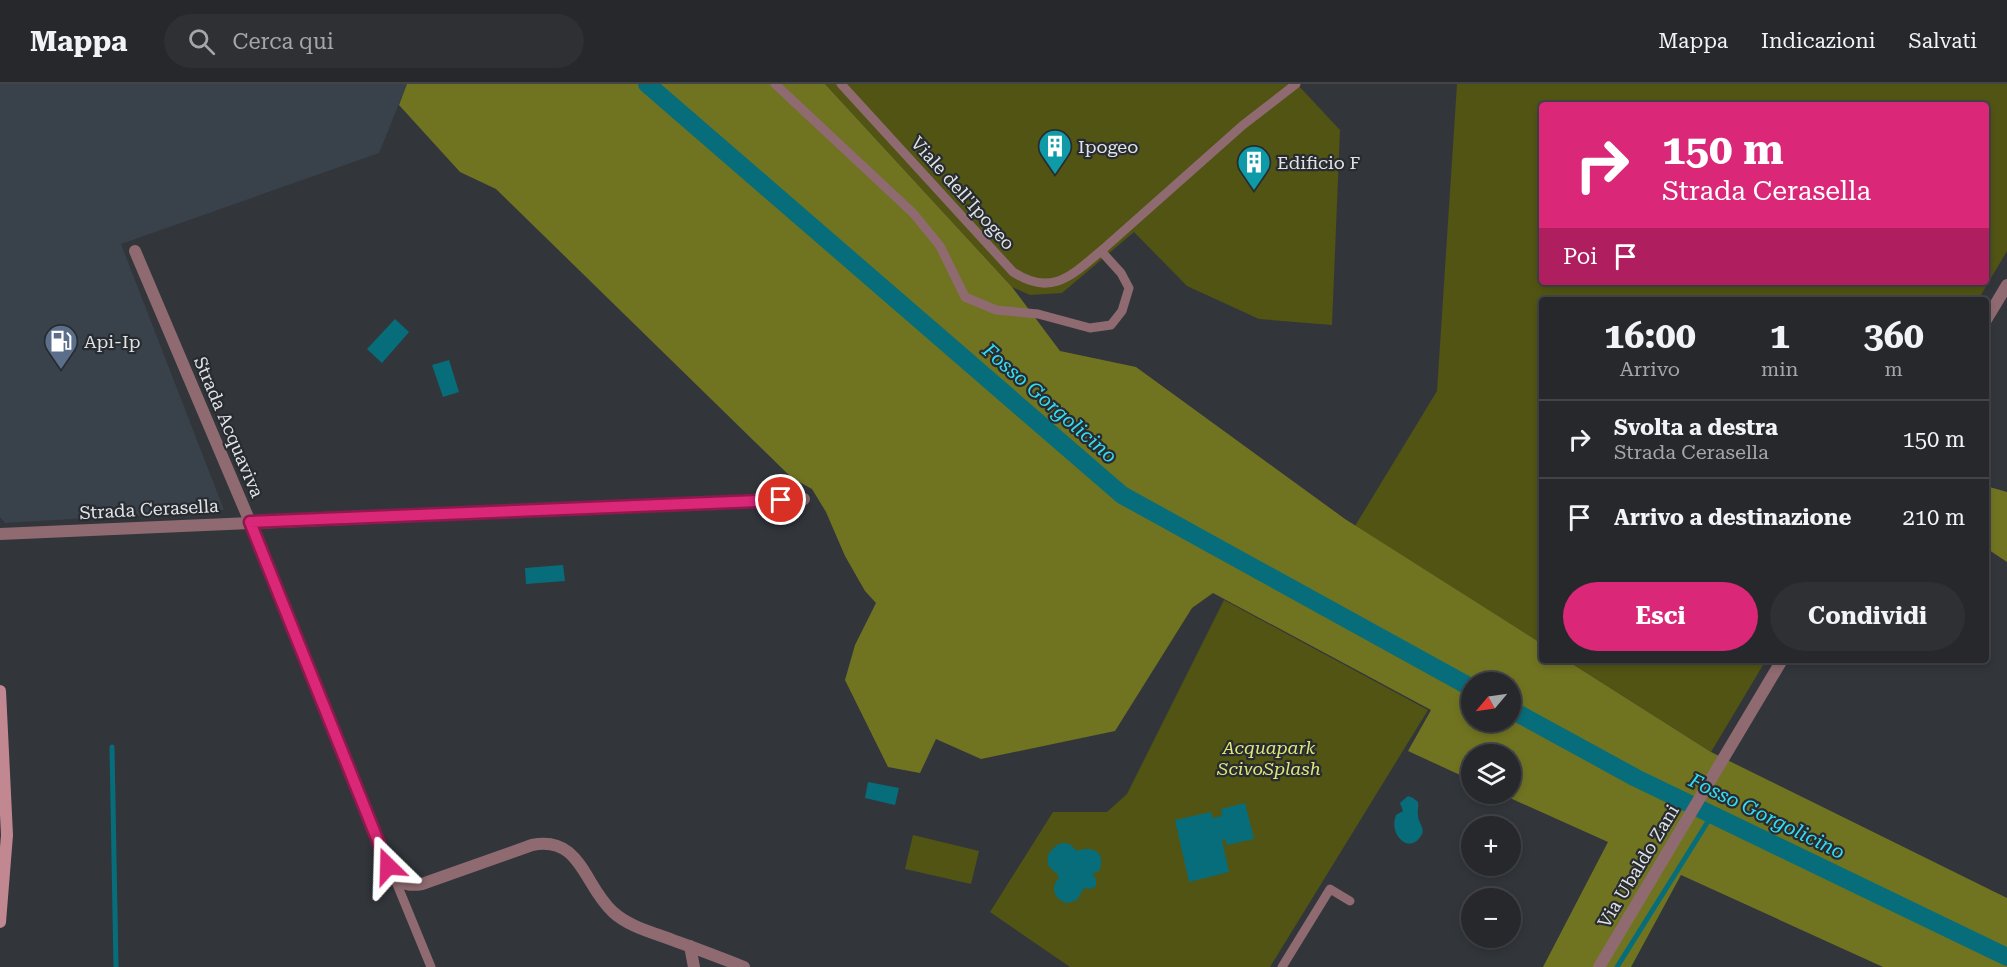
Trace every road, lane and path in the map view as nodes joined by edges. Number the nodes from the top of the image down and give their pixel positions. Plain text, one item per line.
1 (775, 84) edge
2 (841, 84) edge
3 (1296, 84) edge
4 (135, 251) dead end
5 (1101, 251) junction
6 (2007, 285) edge
7 (1989, 315) edge
8 (804, 500) dead end
9 (250, 522) junction
10 (0, 534) edge
11 (1780, 663) edge
12 (0, 691) edge
13 (394, 877) junction
14 (1350, 901) dead end
15 (0, 922) edge
16 (690, 946) junction
17 (431, 967) edge
18 (694, 967) edge
19 (744, 967) edge
20 (1282, 967) edge
21 (1599, 967) edge

1 - 5 lane
2 - 5 lane, Viale dell'Ipogeo
3 - 5 lane, Viale dell'Ipogeo
4 - 9 street, Strada Acquaviva
6 - 7 street
8 - 9 street, Strada Cerasella
9 - 10 street, Strada Cerasella
9 - 13 street, Strada Acquaviva
11 - 21 street, Via Ubaldo Zani
12 - 15 street
13 - 16 street
13 - 17 lane
14 - 20 lane
16 - 18 street
16 - 19 street

